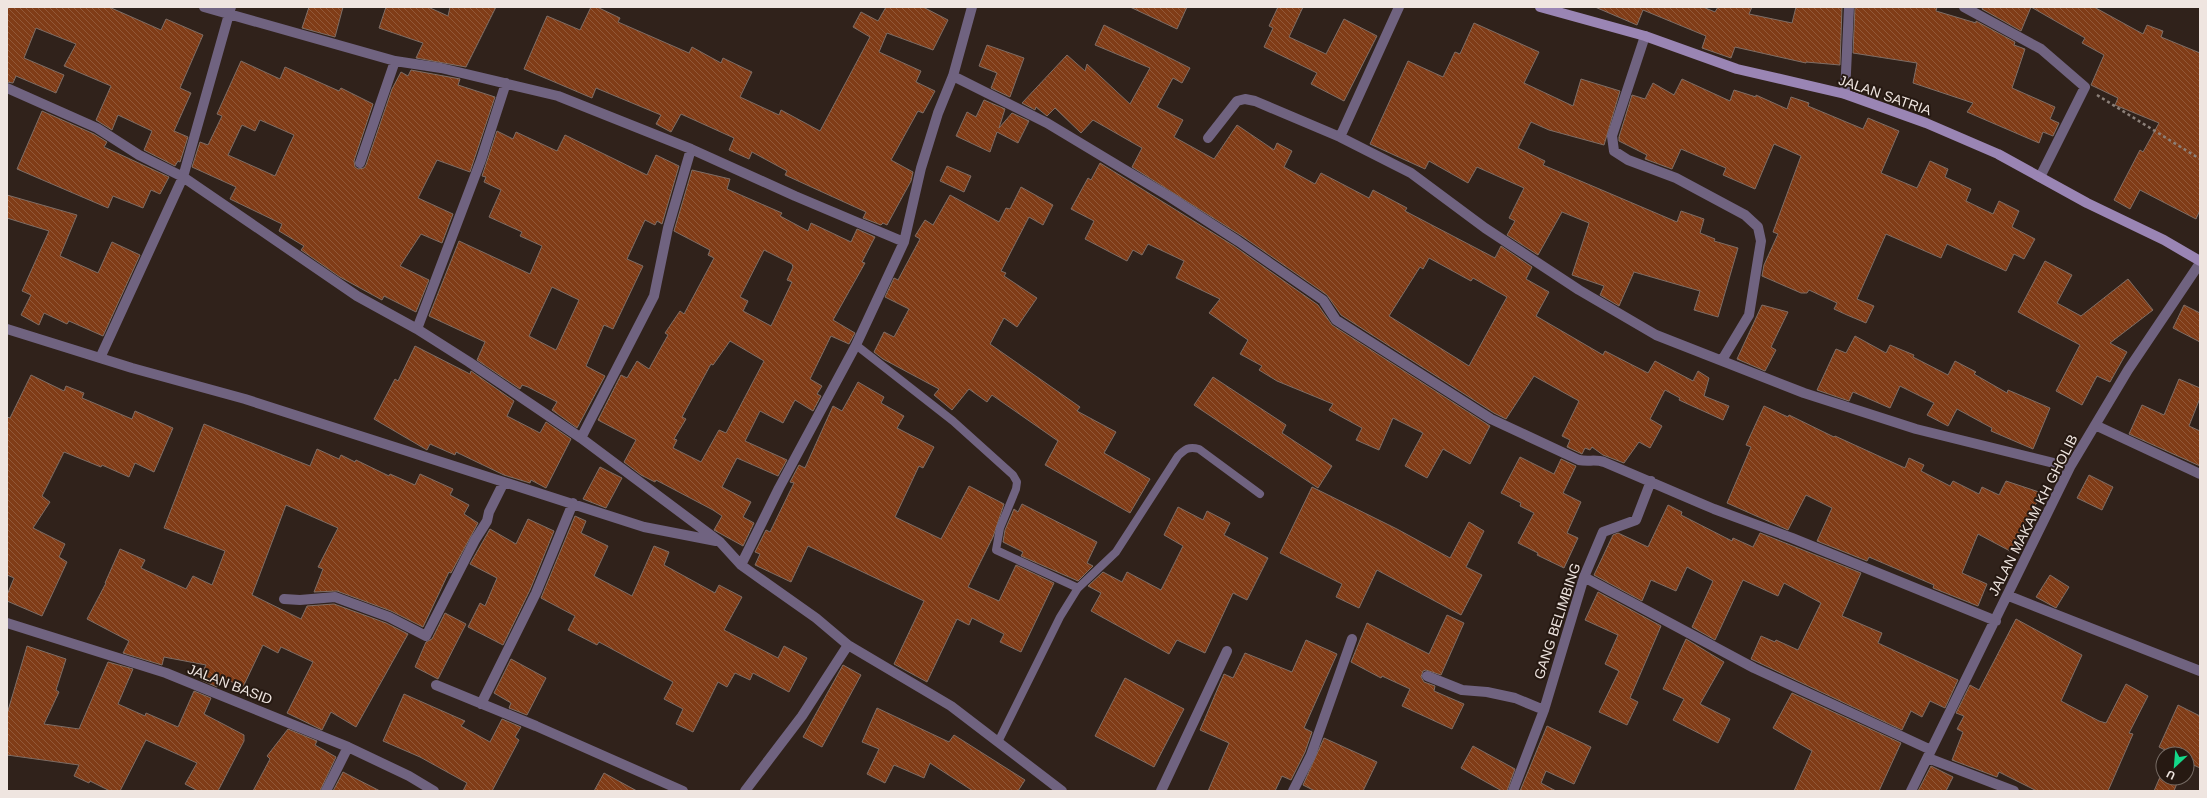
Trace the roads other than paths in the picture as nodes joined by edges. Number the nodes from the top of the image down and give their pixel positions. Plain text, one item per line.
1 (204, 7) edge
2 (972, 7) edge
3 (1399, 7) edge
4 (1540, 7) edge
5 (1849, 7) edge
6 (1970, 8) edge
7 (229, 10) edge
8 (1644, 36) junction
9 (395, 61) junction
10 (953, 76) junction
11 (506, 82) junction
12 (7, 88) edge
13 (1845, 94) junction
14 (1340, 137) junction
15 (1208, 138) dead end
16 (691, 149) junction
17 (360, 163) dead end
18 (183, 177) junction
19 (2040, 177) junction
20 (904, 242) junction
21 (2200, 262) edge
22 (7, 329) edge
23 (417, 329) junction
24 (856, 345) junction
25 (100, 358) junction
26 (1722, 360) junction
27 (2095, 425) junction
28 (581, 438) junction
29 (2070, 467) junction
30 (2200, 474) edge
31 (1651, 481) junction
32 (504, 482) junction
33 (1260, 494) dead end
34 (573, 503) junction
35 (720, 542) junction
36 (741, 565) junction
37 (1584, 577) junction
38 (1078, 588) junction
39 (2009, 596) junction
40 (284, 599) dead end
41 (1996, 621) junction
42 (7, 623) edge
43 (1352, 639) dead end
44 (848, 645) junction
45 (1227, 651) dead end
46 (2200, 671) edge
47 (1427, 676) dead end
48 (436, 685) dead end
49 (481, 704) junction
50 (1544, 710) junction
51 (998, 742) junction
52 (348, 747) junction
53 (1929, 754) junction
54 (326, 791) edge
55 (434, 791) edge
56 (683, 791) edge
57 (745, 791) edge
58 (1062, 791) edge
59 (1160, 791) edge
60 (1294, 791) edge
61 (1514, 791) edge
62 (1911, 791) edge
63 (2014, 791) edge

1 - 7 street
2 - 10 street
3 - 14 street
4 - 8 street, JALAN SATRIA
5 - 13 street
6 - 19 street
7 - 9 street
7 - 18 street
8 - 13 street, JALAN SATRIA
8 - 26 street
9 - 11 street
9 - 17 street
10 - 20 street
10 - 31 street
11 - 16 street
11 - 23 street
12 - 18 street
13 - 19 street, JALAN SATRIA
14 - 15 street
14 - 26 street
16 - 20 street
16 - 28 street
18 - 23 street
18 - 25 street
19 - 21 street, JALAN SATRIA
20 - 24 street
21 - 27 street, JALAN MAKAM KH GHOLIB
22 - 25 street
23 - 28 street
24 - 36 street
24 - 38 lane
25 - 32 street
26 - 29 street
27 - 29 street, JALAN MAKAM KH GHOLIB
27 - 30 street
28 - 35 street
29 - 39 street, JALAN MAKAM KH GHOLIB
31 - 37 street, GANG BELIMBING
31 - 41 street
32 - 34 street
32 - 40 street
33 - 38 lane
34 - 35 street
34 - 49 street
35 - 36 street
36 - 44 street
37 - 50 street, GANG BELIMBING
37 - 53 street
38 - 51 lane
39 - 41 street, JALAN MAKAM KH GHOLIB
39 - 46 street
41 - 53 street, JALAN MAKAM KH GHOLIB
42 - 52 street, JALAN BASID
43 - 60 street
44 - 51 street
44 - 57 street
45 - 59 street
47 - 50 street
48 - 49 street
49 - 56 street
50 - 61 street, GANG BELIMBING
51 - 58 street
52 - 54 street
52 - 55 street, JALAN BASID
53 - 62 street, JALAN MAKAM KH GHOLIB
53 - 63 street

